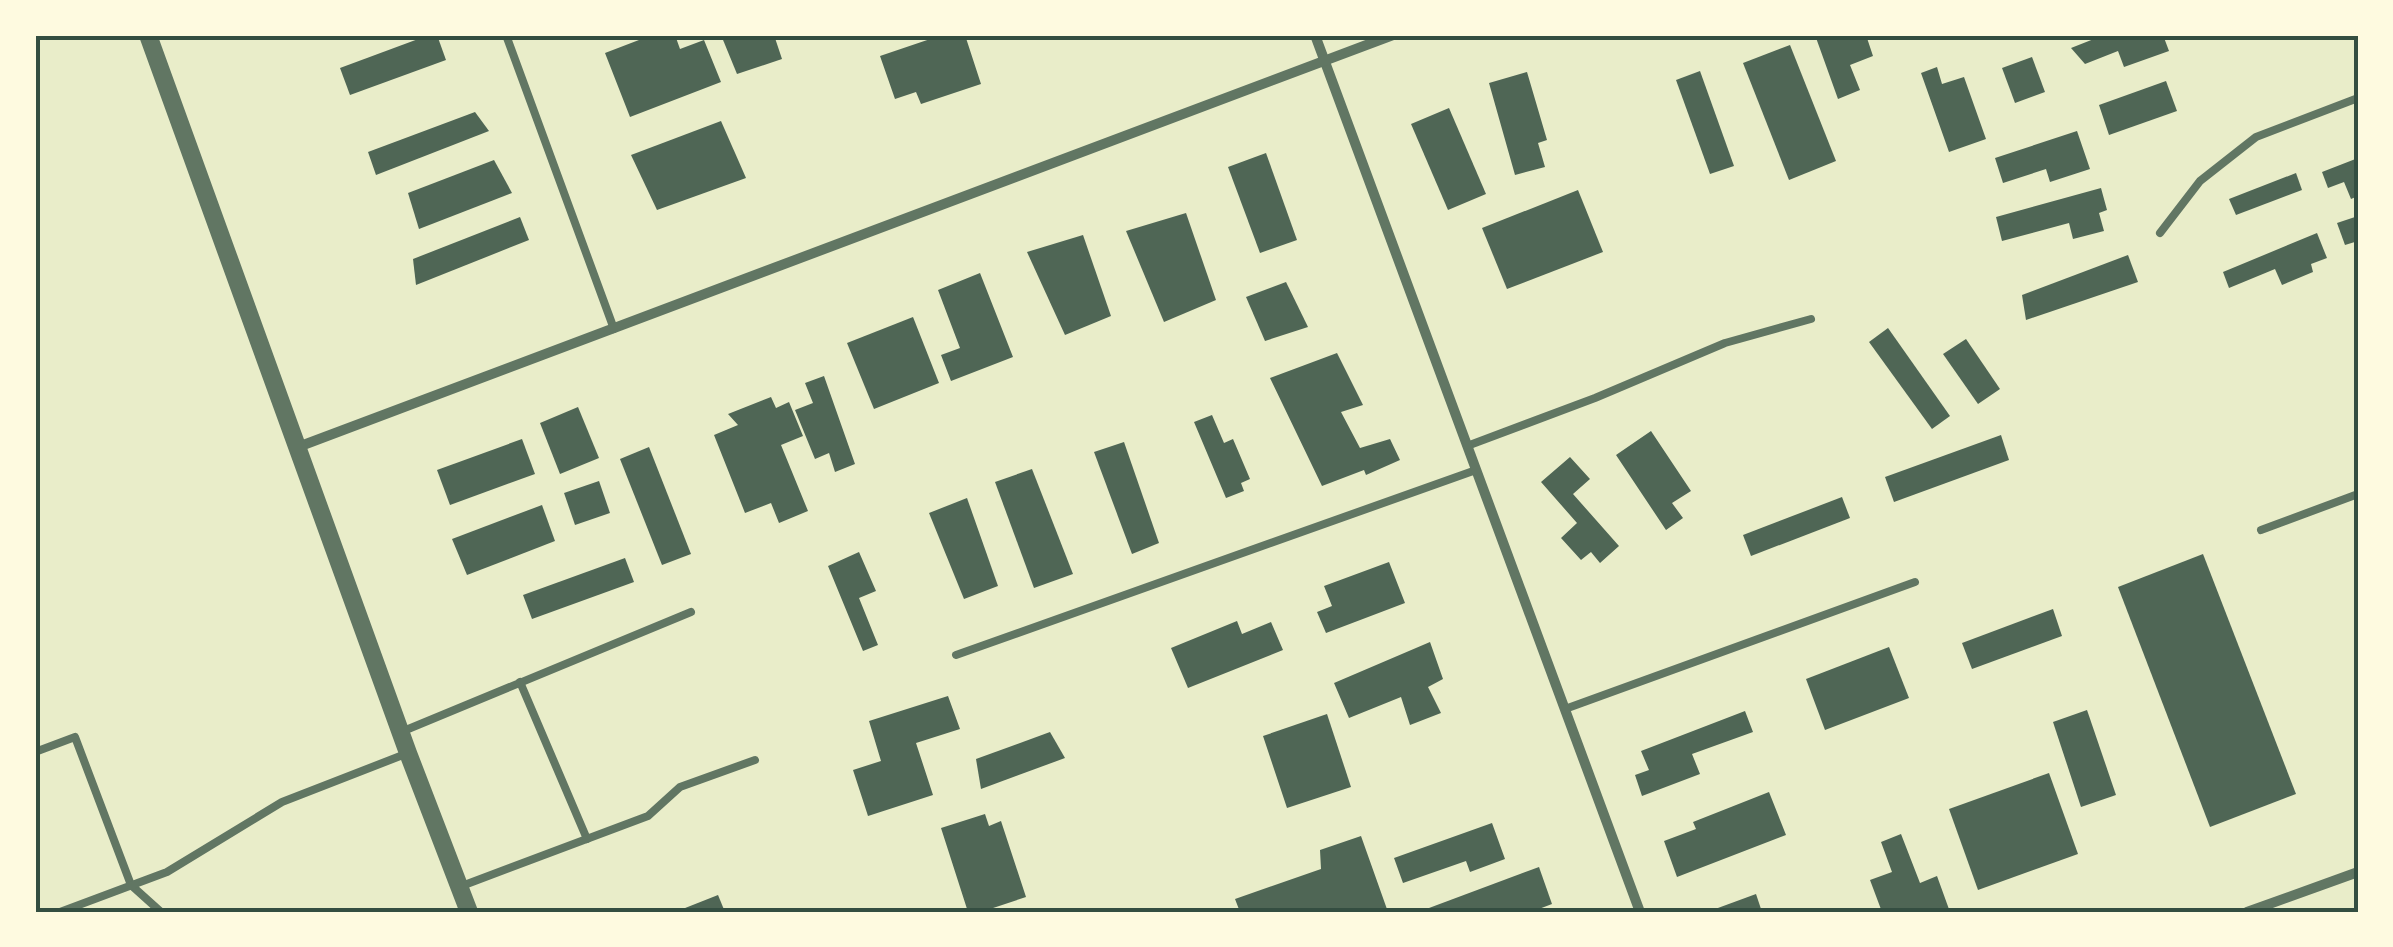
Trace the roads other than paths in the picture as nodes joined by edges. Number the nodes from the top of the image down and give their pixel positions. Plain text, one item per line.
1 (148, 35) edge
2 (506, 35) edge
3 (1315, 35) edge
4 (1393, 35) edge
5 (1324, 62) junction
6 (2358, 98) edge
7 (2160, 233) dead end
8 (1810, 319) dead end
9 (614, 329) junction
10 (1467, 446) junction
11 (298, 447) junction
12 (1476, 470) junction
13 (2358, 494) edge
14 (2261, 530) dead end
15 (1914, 582) dead end
16 (691, 612) dead end
17 (956, 655) dead end
18 (520, 682) junction
19 (1564, 709) junction
20 (401, 732) junction
21 (35, 752) edge
22 (408, 753) junction
23 (755, 760) dead end
24 (586, 839) junction
25 (2358, 872) edge
26 (130, 885) junction
27 (460, 887) junction
28 (60, 912) edge
29 (160, 912) edge
30 (469, 912) edge
31 (1640, 912) edge
32 (2247, 912) edge

1 - 11 street
2 - 9 lane
3 - 5 street
4 - 5 street
5 - 9 street
5 - 10 street
6 - 7 lane
8 - 10 lane
9 - 11 street
10 - 12 street
11 - 20 street
12 - 17 lane
12 - 19 street
13 - 14 lane
15 - 19 lane
16 - 18 lane
18 - 20 lane
18 - 24 lane
19 - 31 street
20 - 22 street
21 - 26 lane
22 - 26 lane
22 - 27 street
23 - 24 lane
24 - 27 lane
25 - 32 street
26 - 28 lane
26 - 29 lane
27 - 30 street

